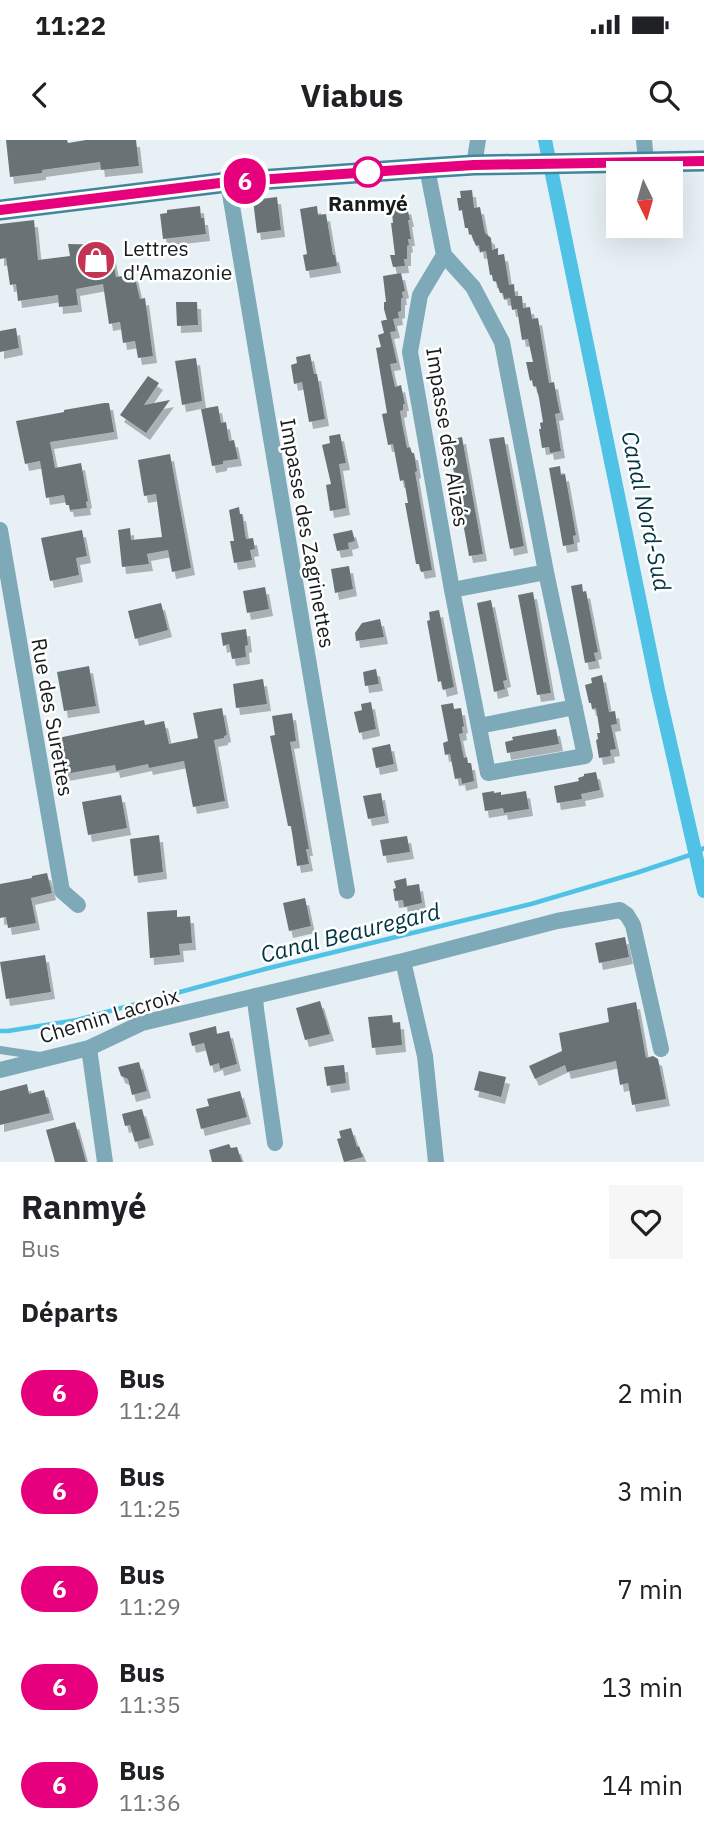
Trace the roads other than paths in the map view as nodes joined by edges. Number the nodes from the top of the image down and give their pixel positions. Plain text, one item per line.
1 (478, 140) edge
2 (645, 150) edge
3 (704, 161) edge
4 (474, 165) junction
5 (427, 168) junction
6 (228, 182) junction
7 (0, 210) edge
8 (444, 255) junction
9 (0, 530) edge
10 (546, 572) junction
11 (452, 590) junction
12 (575, 707) junction
13 (479, 726) junction
14 (348, 891) dead end
15 (78, 905) dead end
16 (403, 961) junction
17 (255, 996) junction
18 (89, 1048) junction
19 (661, 1049) dead end
20 (0, 1050) edge
21 (47, 1057) junction
22 (0, 1070) edge
23 (275, 1143) dead end
24 (104, 1162) edge
25 (436, 1162) edge

1 - 4 street
2 - 3 main road
2 - 4 main road
4 - 5 main road
5 - 6 main road
5 - 8 street
6 - 7 main road
6 - 14 street, Impasse des Zagrinettes
8 - 10 street, Impasse des Alizés
8 - 11 street, Impasse des Alizés
9 - 15 street, Rue des Surettes
10 - 11 street
10 - 12 street, Impasse des Alizés
11 - 13 street, Impasse des Alizés
12 - 13 street
12 - 13 street, Impasse des Alizés
16 - 17 street, Chemin Lacroix
16 - 19 street, Chemin Lacroix
16 - 25 street
17 - 18 street, Chemin Lacroix
17 - 23 street
18 - 21 street, Chemin Lacroix
18 - 24 street
20 - 21 lane
21 - 22 street, Chemin Lacroix

